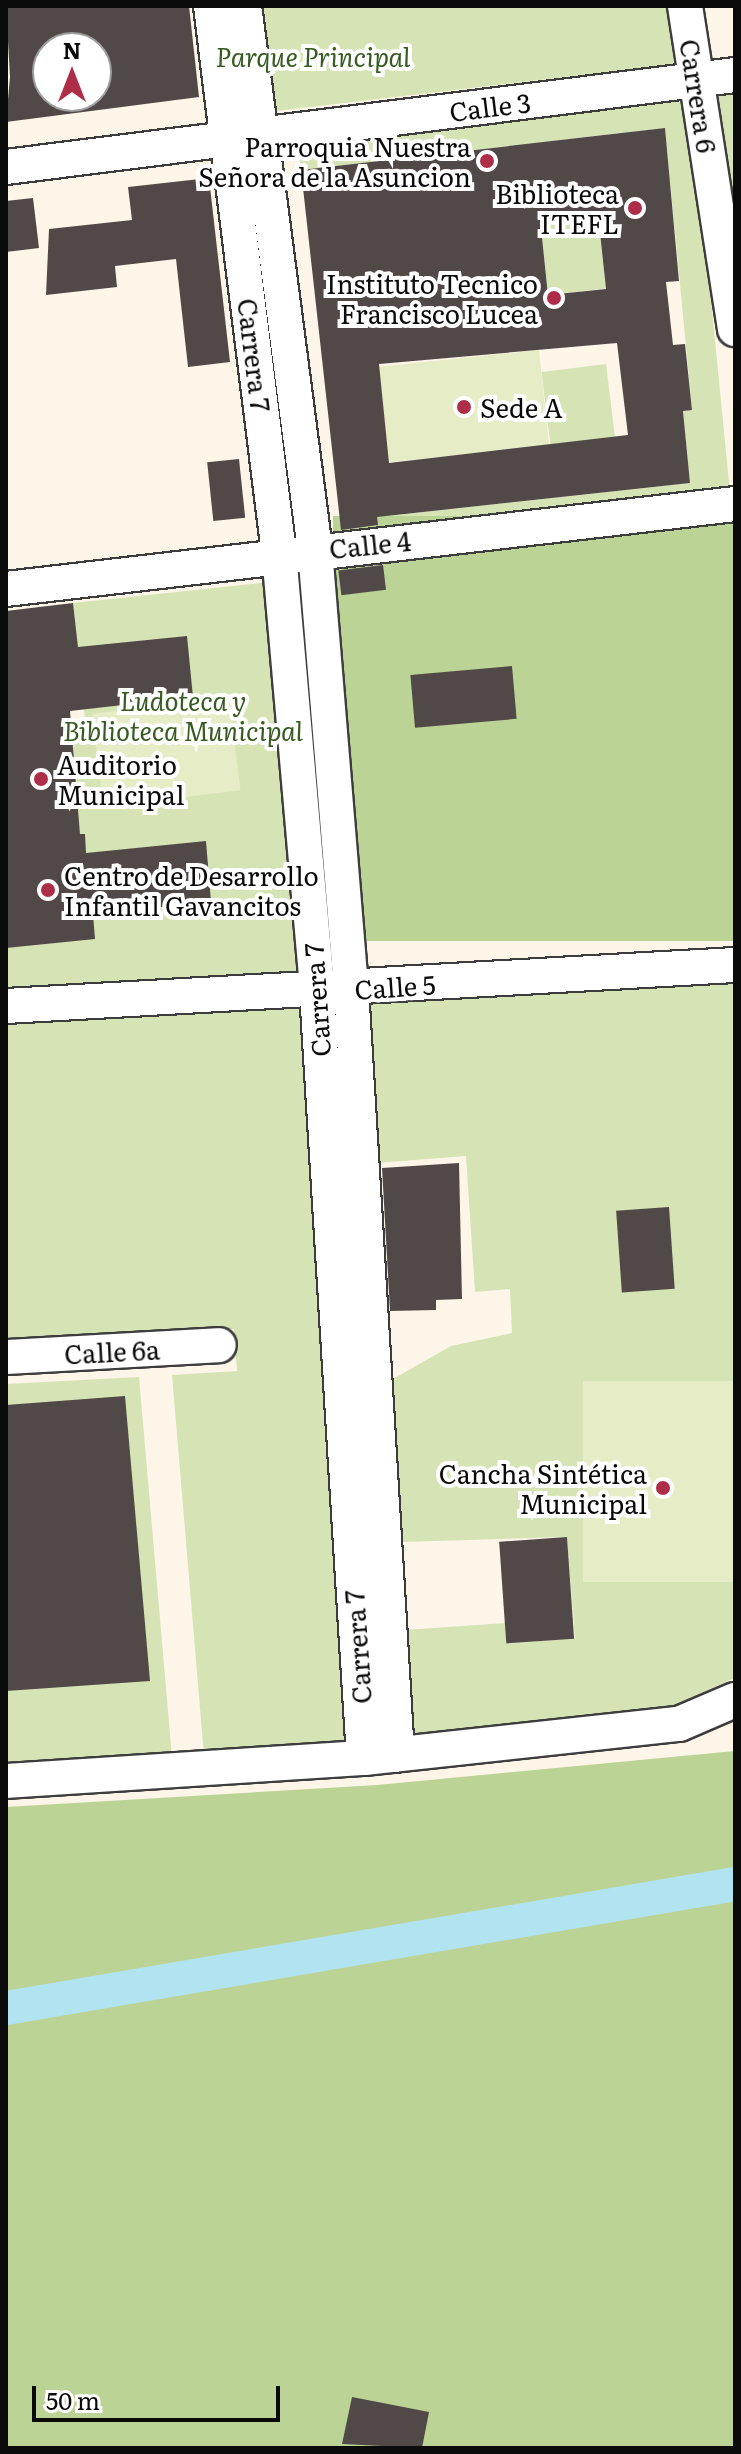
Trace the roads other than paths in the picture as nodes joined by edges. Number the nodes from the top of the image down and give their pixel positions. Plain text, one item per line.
1 (211, 6) edge
2 (244, 6) edge
3 (685, 6) edge
4 (735, 75) edge
5 (696, 80) junction
6 (244, 137) junction
7 (6, 167) edge
8 (735, 329) edge
9 (735, 504) edge
10 (315, 550) junction
11 (279, 553) junction
12 (6, 589) edge
13 (735, 965) edge
14 (351, 988) junction
15 (317, 991) junction
16 (6, 1006) edge
17 (219, 1345) dead end
18 (6, 1357) edge
19 (735, 1700) edge
20 (380, 1757) junction
21 (6, 1781) edge

1 - 6 street, Carrera 7
2 - 6 street, Carrera 7
3 - 5 street, Carrera 6
4 - 5 street, Calle 3
5 - 6 street, Calle 3
5 - 8 street, Carrera 6
6 - 7 street, Calle 3
6 - 10 street, Carrera 7
6 - 11 street, Carrera 7
9 - 10 street, Calle 4
10 - 11 street, Calle 4
10 - 14 street, Carrera 7
11 - 12 street, Calle 4
11 - 15 street, Carrera 7
13 - 14 street, Calle 5
14 - 15 street, Calle 5
14 - 20 street, Carrera 7
15 - 16 street, Calle 5
15 - 20 street, Carrera 7
17 - 18 street, Calle 6a
19 - 20 street
20 - 21 street

